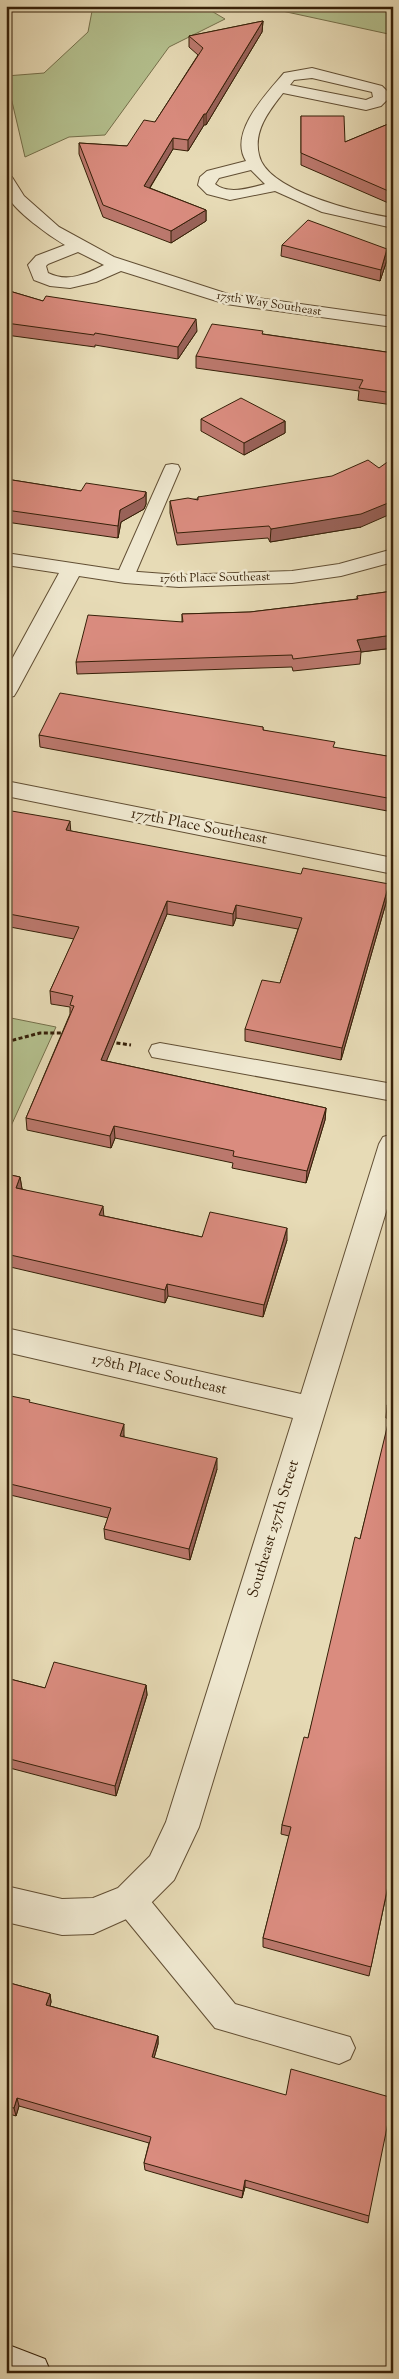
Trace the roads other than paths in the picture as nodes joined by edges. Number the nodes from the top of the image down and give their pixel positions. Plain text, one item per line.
1 (280, 88) junction
2 (255, 164) junction
3 (6, 180) edge
4 (277, 186) junction
5 (393, 223) edge
6 (79, 245) junction
7 (119, 265) junction
8 (393, 322) edge
9 (172, 469) dead end
10 (393, 555) edge
11 (6, 559) edge
12 (72, 569) junction
13 (125, 577) junction
14 (6, 691) edge
15 (6, 788) edge
16 (393, 866) edge
17 (160, 1051) road end
18 (393, 1093) edge
19 (393, 1144) edge
20 (6, 1340) edge
21 (311, 1409) junction
22 (130, 1900) junction
23 (6, 1904) edge
24 (339, 2048) dead end
25 (6, 2364) edge
26 (30, 2373) edge

1 - 1 street
1 - 2 street
2 - 4 street
2 - 4 street
3 - 6 street, 175th Way Southeast
4 - 5 street
6 - 7 street, 175th Way Southeast
6 - 7 street
7 - 8 street, 175th Way Southeast
9 - 13 lane
10 - 13 street, 176th Place Southeast
11 - 12 street, 176th Place Southeast
12 - 13 street, 176th Place Southeast
12 - 14 street
15 - 16 street, 177th Place Southeast
17 - 18 lane
19 - 21 street, Southeast 257th Street
20 - 21 street, 178th Place Southeast
21 - 22 street, Southeast 257th Street
22 - 23 street
22 - 24 lane
25 - 26 street

